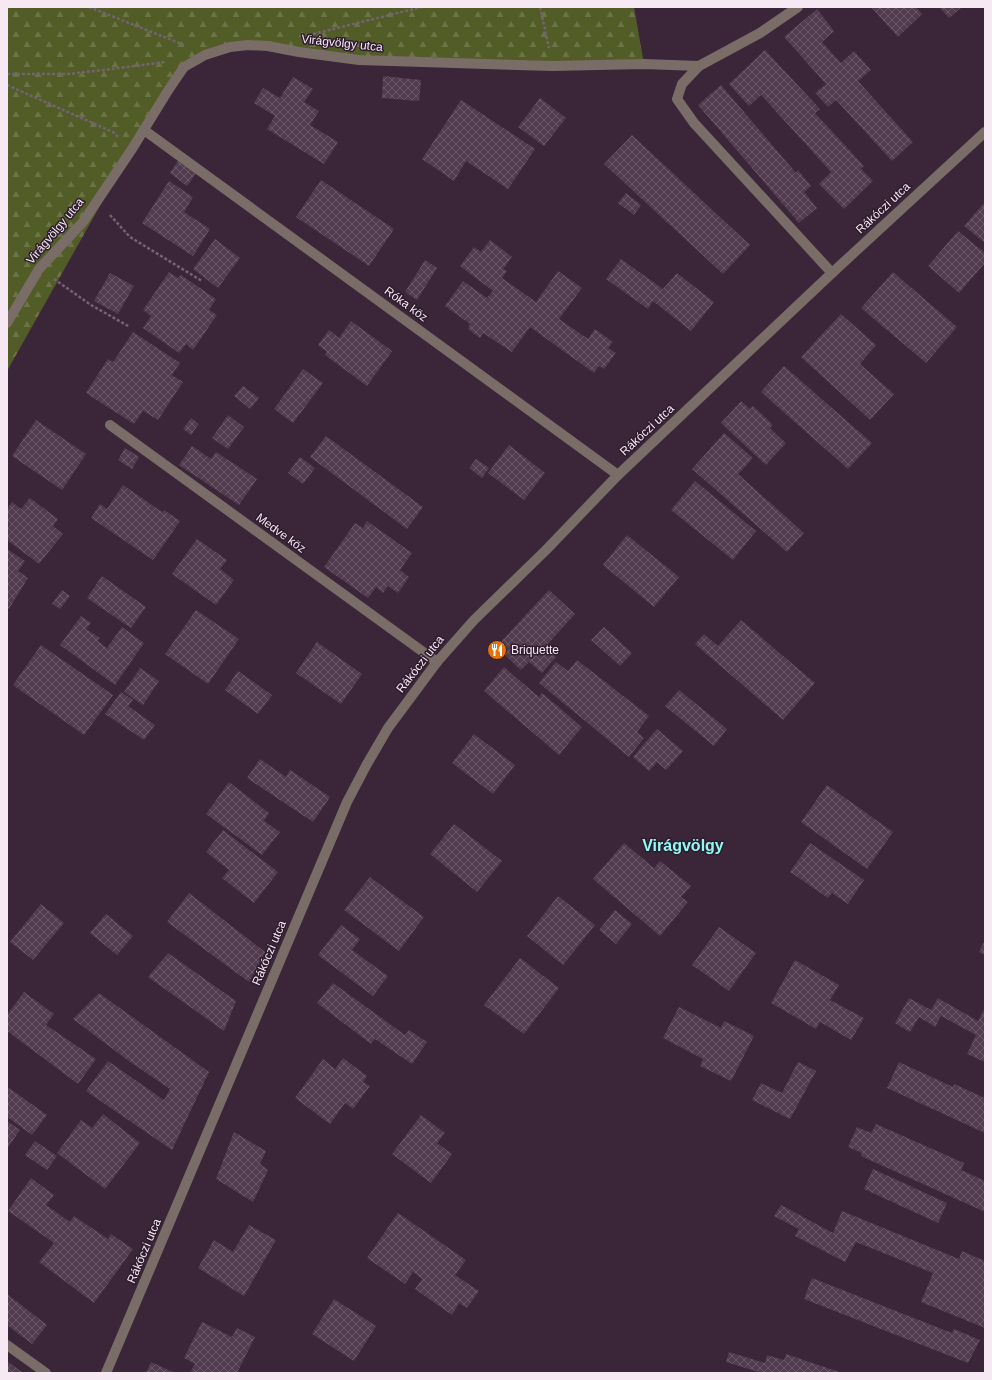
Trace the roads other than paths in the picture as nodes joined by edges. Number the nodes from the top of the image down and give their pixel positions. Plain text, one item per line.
1 (798, 7) edge
2 (699, 66) junction
3 (144, 130) junction
4 (985, 132) edge
5 (832, 273) junction
6 (7, 323) edge
7 (110, 425) dead end
8 (618, 475) junction
9 (437, 662) junction
10 (7, 1345) edge
11 (46, 1373) edge
12 (106, 1373) edge

1 - 2 street, Virágvölgy utca
2 - 3 street, Virágvölgy utca
2 - 5 street
3 - 6 street, Virágvölgy utca
3 - 8 street, Róka köz
4 - 5 street, Rákóczi utca
5 - 8 street, Rákóczi utca
7 - 9 street, Medve köz
8 - 9 street, Rákóczi utca
9 - 12 street, Rákóczi utca
10 - 11 street

